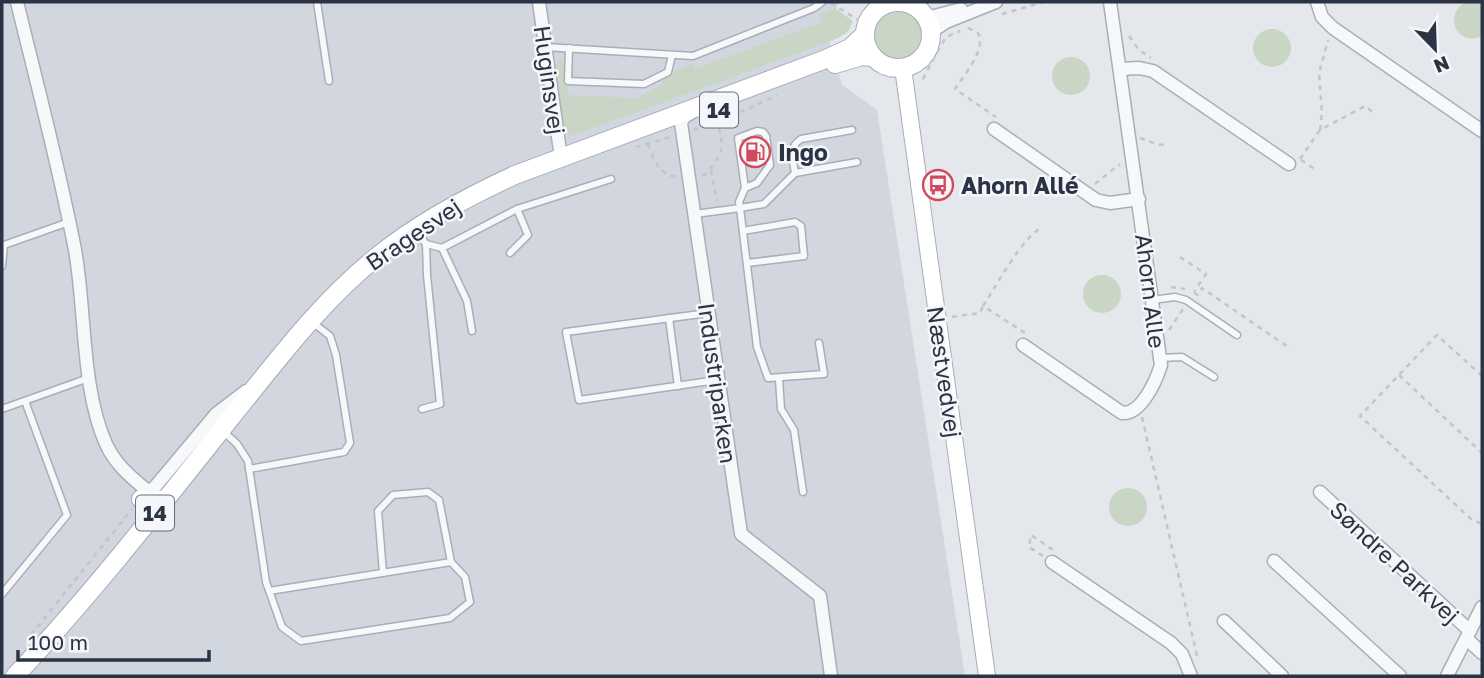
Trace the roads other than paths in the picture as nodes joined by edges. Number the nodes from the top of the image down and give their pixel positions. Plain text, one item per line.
1 (17, 2) edge
2 (317, 2) edge
3 (539, 2) edge
4 (825, 2) edge
5 (893, 2) edge
6 (985, 2) edge
7 (1110, 2) edge
8 (1317, 2) edge
9 (998, 8) edge
10 (932, 25) junction
11 (863, 42) junction
12 (545, 47) junction
13 (569, 48) junction
14 (672, 55) junction
15 (1121, 69) junction
16 (904, 72) junction
17 (329, 81) dead end
18 (678, 125) junction
19 (998, 125) road end
20 (852, 130) dead end
21 (1482, 131) edge
22 (561, 158) junction
23 (857, 162) dead end
24 (1295, 162) road end
25 (795, 173) junction
26 (611, 179) dead end
27 (745, 188) junction
28 (1139, 199) junction
29 (740, 208) junction
30 (517, 209) junction
31 (695, 214) junction
32 (69, 222) junction
33 (743, 231) junction
34 (420, 237) junction
35 (442, 248) junction
36 (510, 253) dead end
37 (747, 263) junction
38 (2, 266) edge
39 (1152, 300) junction
40 (708, 313) junction
41 (669, 318) junction
42 (310, 320) junction
43 (84, 328) junction
44 (472, 331) dead end
45 (1237, 335) dead end
46 (1026, 341) road end
47 (819, 343) dead end
48 (289, 345) junction
49 (1160, 358) junction
50 (1214, 377) dead end
51 (779, 379) junction
52 (83, 380) junction
53 (717, 380) junction
54 (678, 386) junction
55 (25, 401) junction
56 (2, 409) edge
57 (422, 409) dead end
58 (222, 430) junction
59 (249, 470) junction
60 (803, 492) dead end
61 (1320, 492) dead end
62 (152, 500) junction
63 (1275, 561) dead end
64 (451, 562) junction
65 (1052, 562) road end
66 (383, 573) junction
67 (269, 590) junction
68 (2, 594) edge
69 (1482, 607) edge
70 (1224, 621) dead end
71 (1469, 635) junction
72 (1482, 653) edge
73 (1195, 671) edge
74 (14, 676) edge
75 (831, 676) edge
76 (987, 676) edge
77 (1282, 676) edge
78 (1400, 676) edge
79 (1447, 676) edge

1 - 32 street
2 - 17 lane
3 - 12 street, Huginsvej
4 - 14 lane
5 - 10 main road
5 - 11 main road
6 - 10 street
7 - 15 street, Ahorn Alle
8 - 21 street
9 - 10 street
10 - 16 main road
11 - 16 main road
11 - 18 main road, Bragesvej / 14
11 - 18 main road, Bragesvej
12 - 13 lane
12 - 22 street, Huginsvej
13 - 14 lane
13 - 14 lane
15 - 24 street
15 - 28 street, Ahorn Alle
16 - 76 main road, Næstvedvej
18 - 22 main road, Bragesvej / 14
18 - 31 street, Industriparken
19 - 28 street
20 - 25 lane
22 - 34 main road, Bragesvej / 14
23 - 25 lane
25 - 29 lane
26 - 30 lane
27 - 27 lane
27 - 29 lane
28 - 39 street, Ahorn Alle
29 - 31 lane
29 - 33 lane
30 - 35 lane
30 - 36 lane
31 - 40 street, Industriparken
32 - 38 lane
32 - 43 street
33 - 37 lane
33 - 37 lane
34 - 35 lane
34 - 42 main road, Bragesvej / 14
34 - 57 lane
35 - 44 lane
37 - 51 lane
39 - 45 lane
39 - 49 street, Ahorn Alle
40 - 41 lane
40 - 53 street, Industriparken
41 - 54 lane
41 - 54 lane
42 - 48 main road, Bragesvej / 14
42 - 59 lane
43 - 52 street
43 - 62 street
46 - 49 street, Ahorn Alle
47 - 51 lane
48 - 58 main road, Bragesvej / 14
48 - 62 main road, Bragesvej
49 - 50 lane
51 - 60 lane
52 - 55 lane
52 - 62 street
53 - 54 lane
53 - 75 street, Industriparken
55 - 56 lane
55 - 68 lane
58 - 59 lane
58 - 62 main road, Bragesvej / 14
59 - 67 lane
61 - 71 street, Søndre Parkvej
62 - 74 main road, Bragesvej
62 - 74 main road, Bragesvej / 14
63 - 78 street
64 - 66 lane
64 - 66 lane
64 - 67 lane
65 - 73 street
66 - 67 lane
69 - 71 street, Søndre Parkvej
70 - 77 street
71 - 72 street
71 - 79 street, Søndre Parkvej

